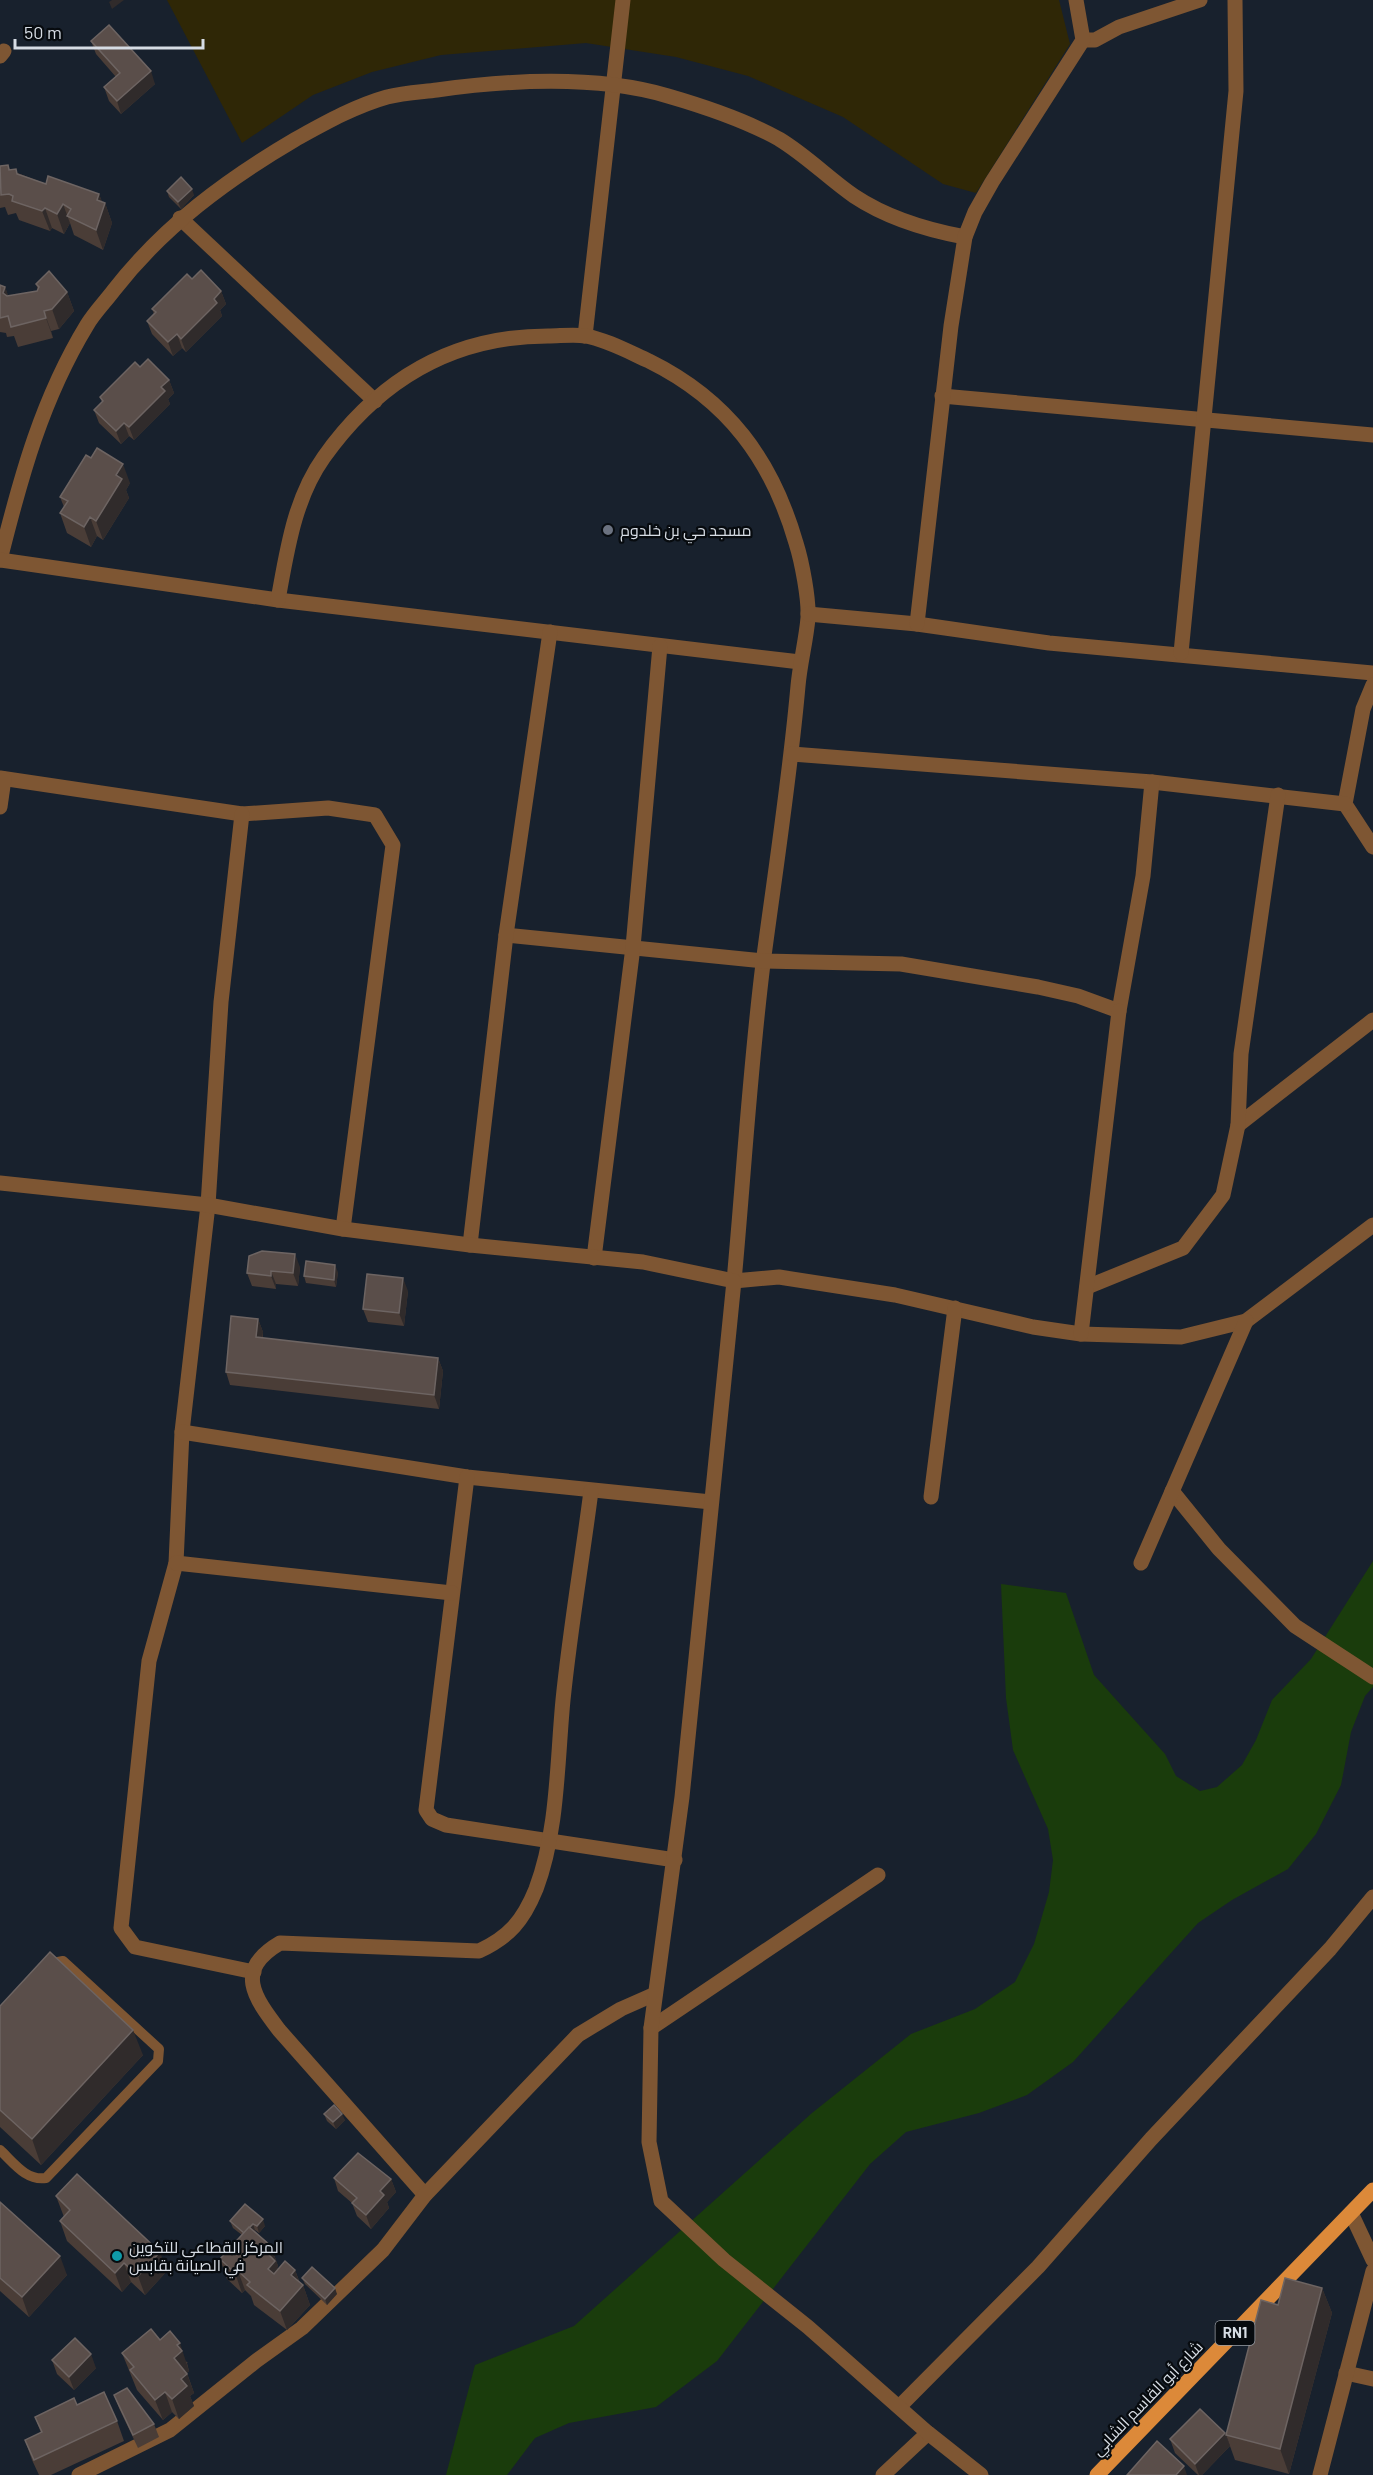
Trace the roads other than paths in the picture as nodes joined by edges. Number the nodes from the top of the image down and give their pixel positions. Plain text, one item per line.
1 (623, 0) edge
2 (1076, 0) edge
3 (1200, 0) edge
4 (1235, 0) edge
5 (1083, 40) junction
6 (615, 86) junction
7 (180, 218) junction
8 (965, 237) junction
9 (585, 336) junction
10 (942, 396) junction
11 (375, 401) junction
12 (1206, 418) junction
13 (1373, 435) edge
14 (0, 560) edge
15 (278, 600) junction
16 (808, 614) junction
17 (917, 624) junction
18 (550, 632) junction
19 (660, 646) junction
20 (1181, 653) junction
21 (800, 662) junction
22 (1373, 673) edge
23 (1373, 685) edge
24 (792, 754) junction
25 (2, 779) edge
26 (1152, 782) junction
27 (1278, 795) junction
28 (1345, 804) junction
29 (0, 807) edge
30 (242, 814) junction
31 (1373, 847) edge
32 (506, 934) junction
33 (633, 947) junction
34 (764, 961) junction
35 (1119, 1011) junction
36 (1373, 1020) edge
37 (1238, 1125) junction
38 (0, 1183) edge
39 (208, 1205) junction
40 (1373, 1225) edge
41 (343, 1229) junction
42 (470, 1245) junction
43 (594, 1258) junction
44 (734, 1281) junction
45 (1087, 1287) junction
46 (955, 1308) junction
47 (1246, 1321) junction
48 (1081, 1334) junction
49 (182, 1432) junction
50 (467, 1477) junction
51 (591, 1491) junction
52 (1172, 1491) junction
53 (931, 1497) dead end
54 (711, 1502) junction
55 (176, 1563) junction
56 (1141, 1563) dead end
57 (452, 1593) junction
58 (1373, 1677) edge
59 (549, 1841) junction
60 (675, 1860) junction
61 (878, 1875) dead end
62 (1373, 1897) edge
63 (39, 1971) edge
64 (254, 1972) junction
65 (655, 1994) junction
66 (651, 2028) junction
67 (0, 2150) edge
68 (1373, 2190) edge
69 (425, 2195) junction
70 (1351, 2213) junction
71 (1373, 2260) edge
72 (1373, 2271) edge
73 (1346, 2373) junction
74 (1373, 2379) edge
75 (900, 2406) junction
76 (928, 2433) junction
77 (79, 2475) edge
78 (883, 2475) edge
79 (981, 2475) edge
80 (1097, 2475) edge
81 (1320, 2475) edge

1 - 6 street
2 - 5 street
3 - 5 street
4 - 12 street
5 - 8 street
6 - 7 street
6 - 8 street
6 - 9 street
7 - 11 street
7 - 14 street
8 - 10 street
9 - 11 street
9 - 16 street
10 - 12 street
10 - 17 street
11 - 15 street
12 - 13 street
12 - 20 street
14 - 15 street
15 - 18 street
16 - 17 street
16 - 21 street
17 - 20 street
18 - 19 street
18 - 32 street
19 - 21 street
19 - 33 street
20 - 22 street
21 - 24 street
23 - 28 street
24 - 26 street
24 - 34 street
25 - 29 street
25 - 30 street
26 - 27 street
26 - 35 street
27 - 28 street
27 - 37 street
28 - 31 street
30 - 39 street
30 - 41 street
32 - 33 street
32 - 42 street
33 - 34 street
33 - 43 street
34 - 35 street
34 - 44 street
35 - 45 street
36 - 37 street
37 - 45 street
38 - 39 street
39 - 41 street
39 - 49 street
40 - 47 street
41 - 42 street
42 - 43 street
43 - 44 street
44 - 46 street
44 - 54 street
45 - 48 street
46 - 48 street
46 - 53 street
47 - 48 street
47 - 52 street
49 - 50 street
49 - 55 street
50 - 51 street
50 - 57 street
51 - 54 street
51 - 59 street
52 - 56 street
52 - 58 street
54 - 60 street
55 - 57 street
55 - 64 street
57 - 59 street
59 - 60 street
59 - 64 street
60 - 65 street
61 - 66 street
62 - 75 street
63 - 67 lane
64 - 69 street
65 - 66 street
65 - 69 street
66 - 75 street
68 - 70 main road, شارع أبو القاسم الشابي / RN1
69 - 77 street
70 - 71 street
70 - 80 main road, شارع أبو القاسم الشابي / RN1
72 - 73 street
73 - 74 street
73 - 81 street
75 - 76 street
76 - 78 street
76 - 79 street

